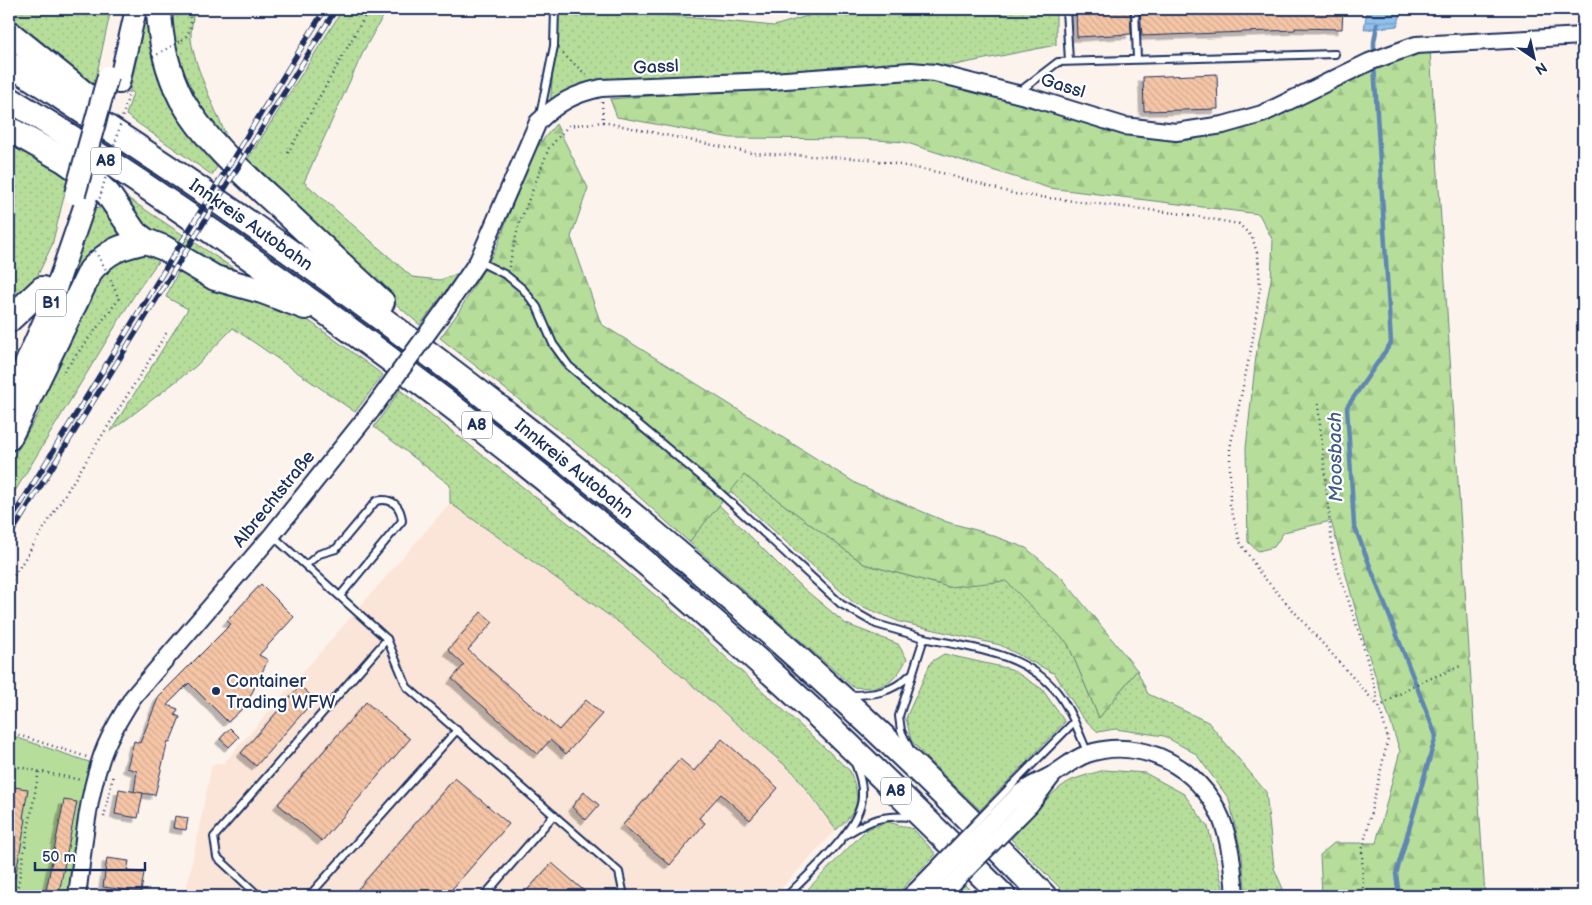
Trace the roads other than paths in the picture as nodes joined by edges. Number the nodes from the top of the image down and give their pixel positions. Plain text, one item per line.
1 (123, 9) edge
2 (136, 9) edge
3 (159, 9) edge
4 (555, 9) edge
5 (1066, 9) edge
6 (1135, 9) edge
7 (9, 33) edge
8 (1583, 36) edge
9 (1335, 54) dead end
10 (1137, 59) junction
11 (1069, 62) junction
12 (9, 64) edge
13 (119, 83) junction
14 (1016, 94) junction
15 (9, 99) edge
16 (536, 128) junction
17 (9, 129) edge
18 (123, 137) junction
19 (86, 201) junction
20 (146, 241) junction
21 (478, 261) junction
22 (42, 289) junction
23 (9, 320) edge
24 (336, 320) junction
25 (408, 338) junction
26 (9, 370) edge
27 (9, 401) edge
28 (9, 438) edge
29 (272, 535) junction
30 (306, 565) junction
31 (340, 596) junction
32 (387, 638) junction
33 (924, 638) junction
34 (911, 674) junction
35 (836, 694) junction
36 (1074, 722) junction
37 (457, 730) junction
38 (850, 747) junction
39 (1088, 754) junction
40 (924, 776) junction
41 (1020, 795) junction
42 (554, 815) junction
43 (924, 818) junction
44 (844, 836) junction
45 (917, 892) edge
46 (76, 896) edge
47 (260, 896) edge
48 (309, 896) edge
49 (484, 896) edge
50 (624, 896) edge
51 (787, 896) edge
52 (904, 896) edge
53 (940, 896) edge
54 (1003, 896) edge
55 (1044, 896) edge
56 (1235, 896) edge

1 - 13 main road, B1
2 - 13 main road, B1
3 - 25 highway
4 - 16 lane
5 - 11 lane
6 - 10 lane
7 - 18 highway
8 - 14 street, Gassl
9 - 10 lane
10 - 11 lane
11 - 14 lane
12 - 18 highway, Innkreis Autobahn / A8
13 - 19 main road, B1
14 - 16 street, Gassl
15 - 24 highway, Innkreis Autobahn / A8
16 - 21 street, Albrechtstraße
17 - 20 highway
18 - 25 highway, Innkreis Autobahn / A8
19 - 22 main road, B1
19 - 27 main road, B1
20 - 24 highway
20 - 28 highway
21 - 29 street, Albrechtstraße, bridge
21 - 33 lane
22 - 23 highway
22 - 26 main road, B1
24 - 38 highway, Innkreis Autobahn / A8
25 - 35 highway, Innkreis Autobahn / A8
29 - 30 lane
29 - 46 street, Albrechtstraße
30 - 31 lane
30 - 31 lane
31 - 32 lane
32 - 37 lane
32 - 47 lane
33 - 34 lane
33 - 36 lane
34 - 35 lane
34 - 40 lane
35 - 40 highway, Innkreis Autobahn / A8
36 - 39 lane
36 - 41 lane
37 - 42 lane
37 - 48 lane
38 - 43 highway, Innkreis Autobahn / A8
38 - 44 lane
39 - 41 street
39 - 56 street
40 - 55 highway, Innkreis Autobahn / A8
41 - 45 street, bridge
41 - 53 street, bridge
42 - 49 lane
42 - 50 lane
43 - 44 lane
43 - 54 highway, Innkreis Autobahn / A8
44 - 51 lane
45 - 52 lane

